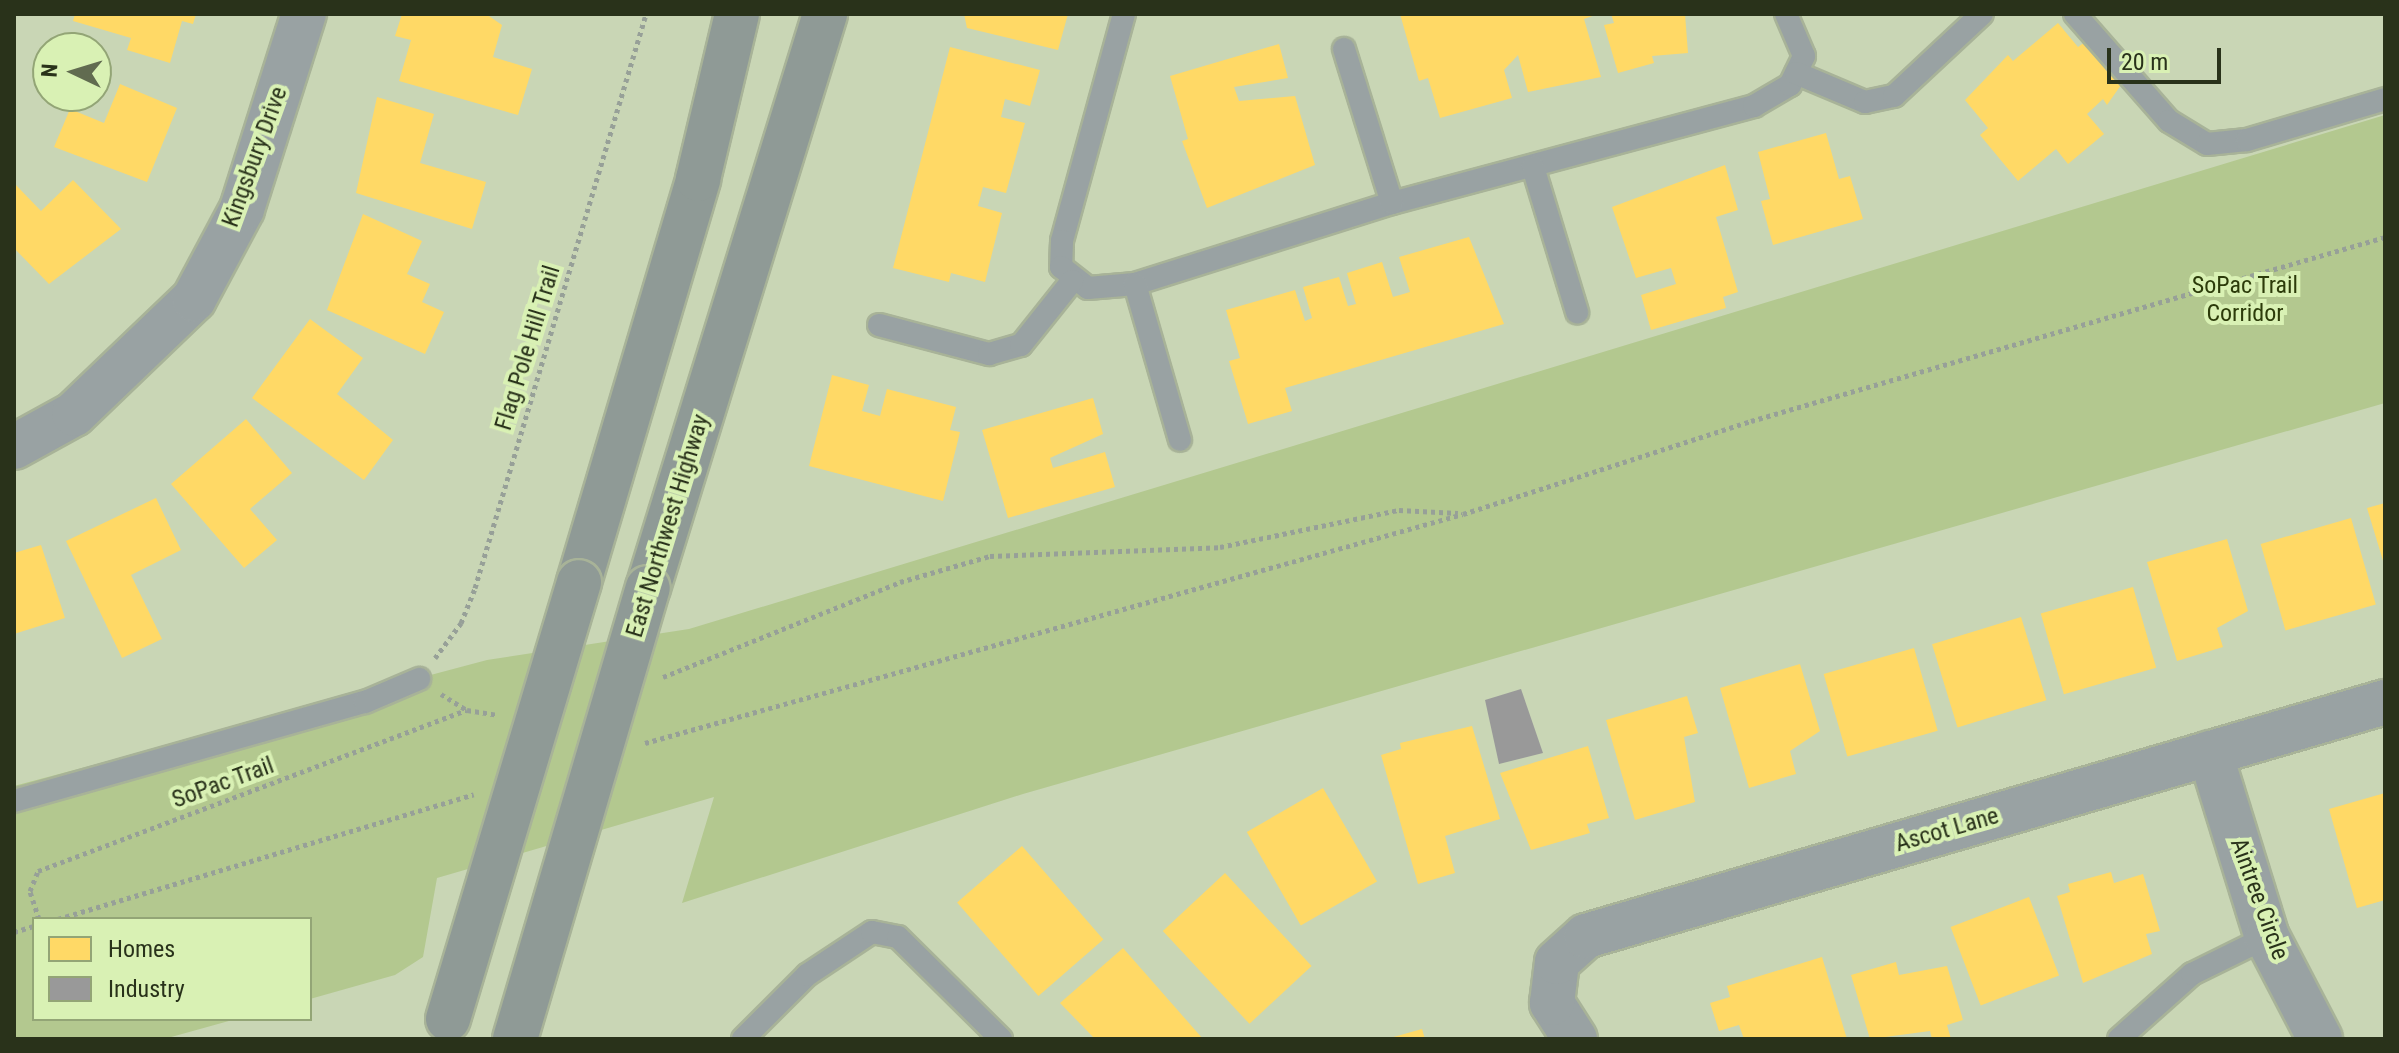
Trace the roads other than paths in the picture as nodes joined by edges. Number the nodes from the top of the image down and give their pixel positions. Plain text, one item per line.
1 (304, 14) edge
2 (737, 14) edge
3 (825, 14) edge
4 (1124, 14) edge
5 (1786, 14) edge
6 (1982, 14) edge
7 (2075, 14) edge
8 (1344, 49) dead end
9 (1796, 73) junction
10 (2385, 99) edge
11 (1533, 167) junction
12 (1392, 203) junction
13 (1072, 281) junction
14 (1135, 284) junction
15 (1577, 312) dead end
16 (879, 325) dead end
17 (1180, 440) dead end
18 (14, 447) edge
19 (419, 679) road end
20 (2385, 702) edge
21 (2210, 753) junction
22 (14, 801) edge
23 (2267, 937) junction
24 (445, 1029) edge
25 (1567, 1029) edge
26 (515, 1039) edge
27 (743, 1039) edge
28 (1001, 1039) edge
29 (2119, 1039) edge
30 (2320, 1039) edge

1 - 18 street, Kingsbury Drive
2 - 24 main road, bridge
3 - 26 main road, East Northwest Highway, bridge
4 - 13 lane
5 - 9 lane
6 - 9 lane
7 - 10 lane
8 - 12 lane
9 - 11 lane
11 - 12 lane
11 - 15 lane
12 - 14 lane
13 - 14 lane
13 - 16 lane
14 - 17 lane
19 - 22 lane
20 - 21 street, Ascot Lane
21 - 23 street, Aintree Circle
21 - 25 street, Ascot Lane
23 - 29 lane
23 - 30 street, Aintree Circle
27 - 28 lane

